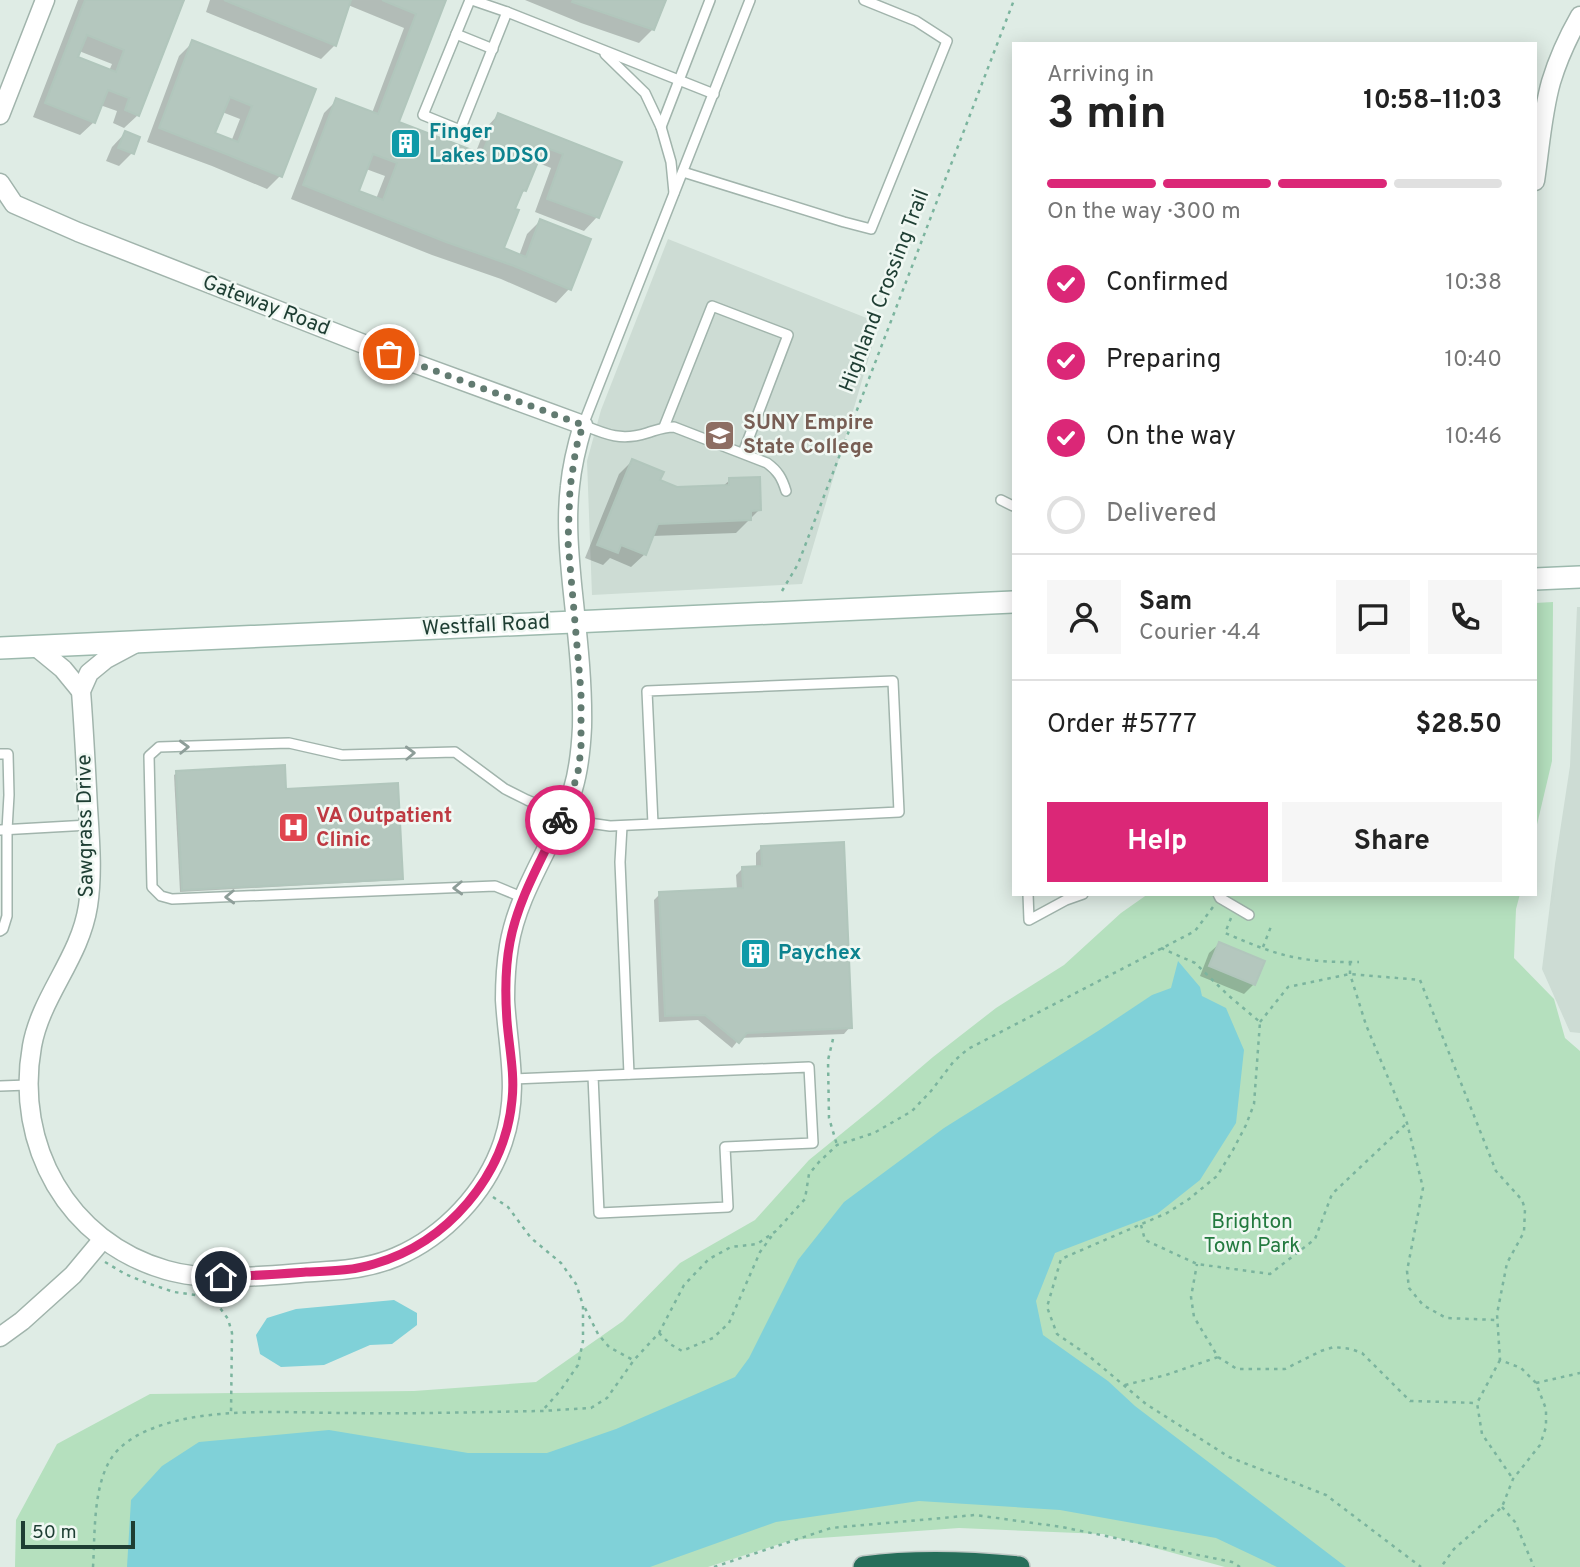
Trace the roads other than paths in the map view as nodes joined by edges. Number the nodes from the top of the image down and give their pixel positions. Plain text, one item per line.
1 (45, 0) edge
2 (471, 0) edge
3 (710, 0) edge
4 (750, 0) edge
5 (864, 0) edge
6 (507, 12) junction
7 (1580, 16) edge
8 (456, 34) junction
9 (599, 48) junction
10 (492, 49) junction
11 (680, 80) junction
12 (714, 93) junction
13 (0, 115) edge
14 (661, 127) junction
15 (1537, 166) edge
16 (683, 173) junction
17 (0, 183) edge
18 (674, 194) junction
19 (583, 425) junction
20 (664, 426) junction
21 (743, 453) junction
22 (786, 491) dead end
23 (1001, 500) dead end
24 (1012, 506) edge
25 (1580, 577) edge
26 (1537, 579) edge
27 (1012, 601) edge
28 (575, 621) junction
29 (139, 641) junction
30 (35, 646) junction
31 (0, 648) edge
32 (82, 691) junction
33 (0, 754) edge
34 (562, 815) junction
35 (653, 824) junction
36 (89, 825) junction
37 (622, 826) junction
38 (4, 830) edge
39 (1028, 896) edge
40 (1077, 896) edge
41 (1219, 896) edge
42 (524, 898) junction
43 (1249, 915) dead end
44 (0, 931) edge
45 (629, 1074) junction
46 (593, 1076) junction
47 (513, 1079) junction
48 (29, 1085) junction
49 (0, 1086) edge
50 (103, 1239) junction
51 (3, 1333) edge
52 (864, 1567) edge
53 (1020, 1567) edge

1 - 13 street
2 - 6 lane
2 - 8 lane
3 - 11 lane
4 - 12 lane
5 - 16 lane
6 - 9 lane
6 - 10 lane
7 - 15 street
8 - 10 lane
8 - 10 lane
9 - 11 lane
9 - 14 lane
11 - 12 lane
11 - 14 lane
12 - 16 lane
14 - 18 lane
16 - 18 lane
17 - 19 street, Gateway Road
18 - 19 lane
19 - 20 lane
19 - 28 street, Sawgrass Drive
20 - 21 lane
20 - 21 lane
21 - 22 lane
23 - 24 lane
25 - 26 street
27 - 28 street, Westfall Road
28 - 29 street, Westfall Road
28 - 34 street, Sawgrass Drive
29 - 30 street, Westfall Road
29 - 32 street
30 - 31 street, Westfall Road
30 - 32 street
32 - 36 street, Sawgrass Drive
33 - 38 lane
34 - 37 lane
34 - 42 street, Sawgrass Drive
42 -> 34 lane
35 - 35 lane
35 - 37 lane
36 - 38 lane
36 - 48 street, Sawgrass Drive
37 - 45 lane
38 - 44 lane
39 - 40 lane
41 - 43 lane
42 - 47 street, Sawgrass Drive
45 - 46 lane
45 - 46 lane
46 - 47 lane
47 - 50 street, Sawgrass Drive
48 - 49 lane
48 - 50 street, Sawgrass Drive
50 - 51 street
52 - 53 highway

